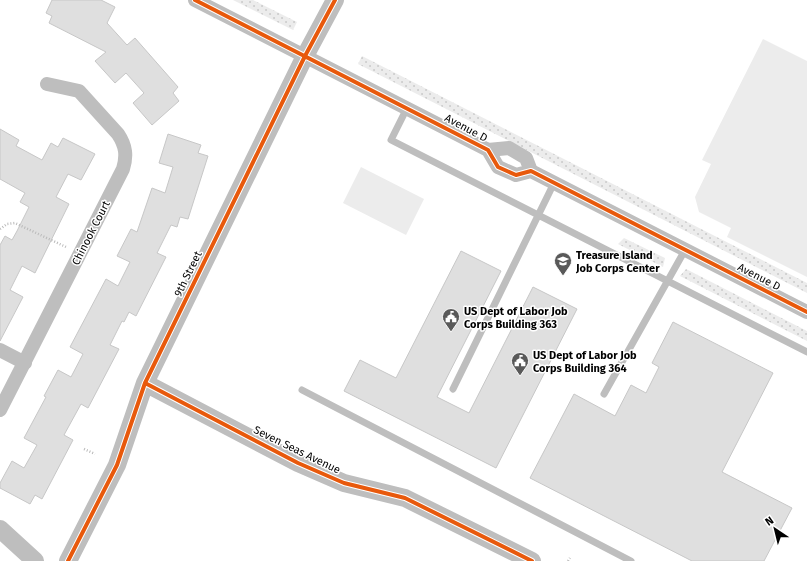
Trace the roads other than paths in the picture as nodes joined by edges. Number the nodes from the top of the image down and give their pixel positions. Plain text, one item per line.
1 (195, 0) edge
2 (335, 0) edge
3 (305, 56) junction
4 (48, 84) dead end
5 (407, 107) junction
6 (488, 150) junction
7 (531, 171) junction
8 (554, 183) junction
9 (538, 215) junction
10 (685, 250) junction
11 (667, 281) junction
12 (807, 312) edge
13 (0, 350) edge
14 (807, 352) edge
15 (25, 363) junction
16 (146, 383) junction
17 (453, 388) dead end
18 (302, 390) dead end
19 (604, 394) dead end
20 (0, 410) edge
21 (0, 529) edge
22 (528, 560) edge
23 (35, 561) edge
24 (68, 561) edge
25 (631, 561) edge

1 - 3 street, Avenue D
2 - 3 street, 9th Street
3 - 5 street, Avenue D
3 - 16 street, 9th Street
4 - 15 street, Chinook Court
5 - 6 street, Avenue D
5 - 9 lane
6 - 7 street, Avenue D
6 - 7 street, Avenue D
7 - 8 street, Avenue D
8 - 9 lane
8 - 10 street, Avenue D
9 - 11 lane
9 - 17 lane
10 - 11 lane
10 - 12 street, Avenue D
11 - 14 lane
11 - 19 lane
13 - 15 street
15 - 20 street, Chinook Court
16 - 22 street, Seven Seas Avenue
16 - 24 street, 9th Street
18 - 25 lane
21 - 23 street

